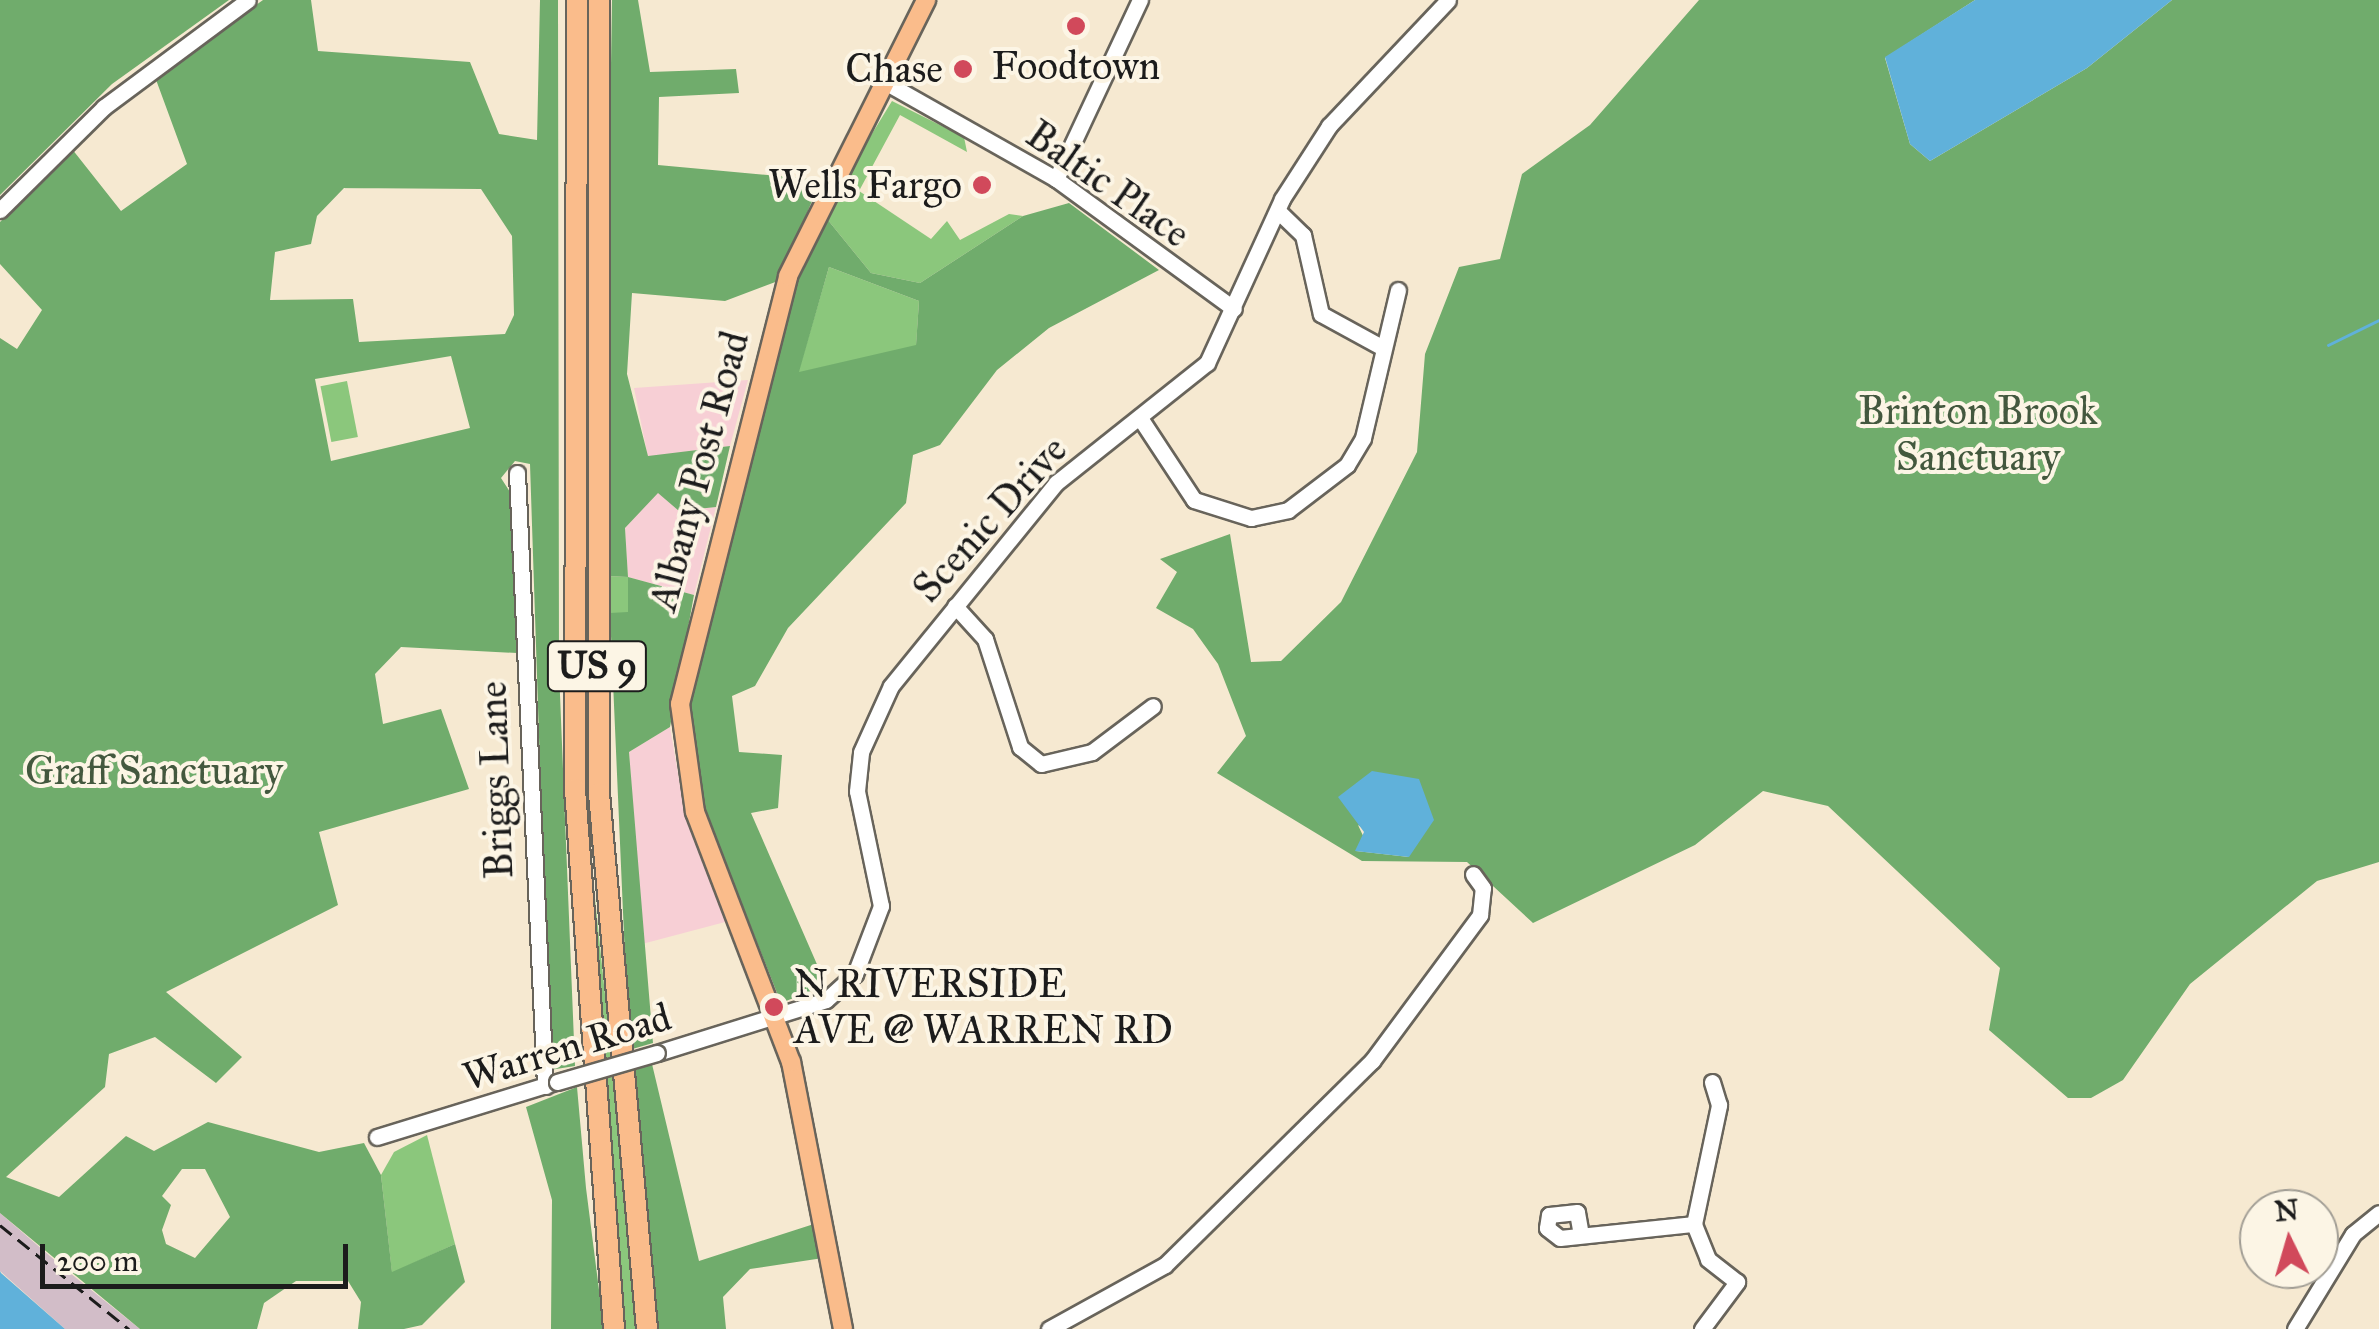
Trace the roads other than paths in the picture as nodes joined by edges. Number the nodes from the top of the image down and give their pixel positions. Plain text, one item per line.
1 (248, 0) edge
2 (577, 0) edge
3 (599, 0) edge
4 (926, 0) edge
5 (1140, 0) edge
6 (1448, 0) edge
7 (890, 85) junction
8 (1056, 179) junction
9 (0, 210) edge
10 (1278, 212) junction
11 (1398, 290) dead end
12 (1234, 309) junction
13 (1384, 348) junction
14 (1140, 418) junction
15 (517, 473) dead end
16 (954, 606) junction
17 (1153, 706) dead end
18 (1473, 874) dead end
19 (778, 1018) junction
20 (1712, 1082) dead end
21 (551, 1084) junction
22 (377, 1137) dead end
23 (2379, 1213) edge
24 (1694, 1224) junction
25 (1581, 1235) dead end
26 (614, 1329) edge
27 (647, 1329) edge
28 (843, 1329) edge
29 (1049, 1329) edge
30 (1702, 1329) edge
31 (2295, 1329) edge

1 - 9 street
2 - 26 highway, US 9
3 - 27 highway, US 9
4 - 7 main road, Albany Post Road
5 - 8 street
6 - 10 street, Scenic Drive
7 - 8 street, Baltic Place
7 - 19 main road, Albany Post Road
8 - 12 street, Baltic Place
10 - 12 street, Scenic Drive
10 - 13 street
11 - 13 street
12 - 14 street, Scenic Drive
13 - 14 street
14 - 16 street, Scenic Drive
15 - 21 street, Briggs Lane
16 - 17 street
16 - 19 street, Scenic Drive
18 - 29 street
19 - 21 street, Warren Road, bridge
19 - 28 main road, Albany Post Road
20 - 24 street
21 - 22 street, Warren Road
23 - 31 street
24 - 25 street
24 - 30 street

